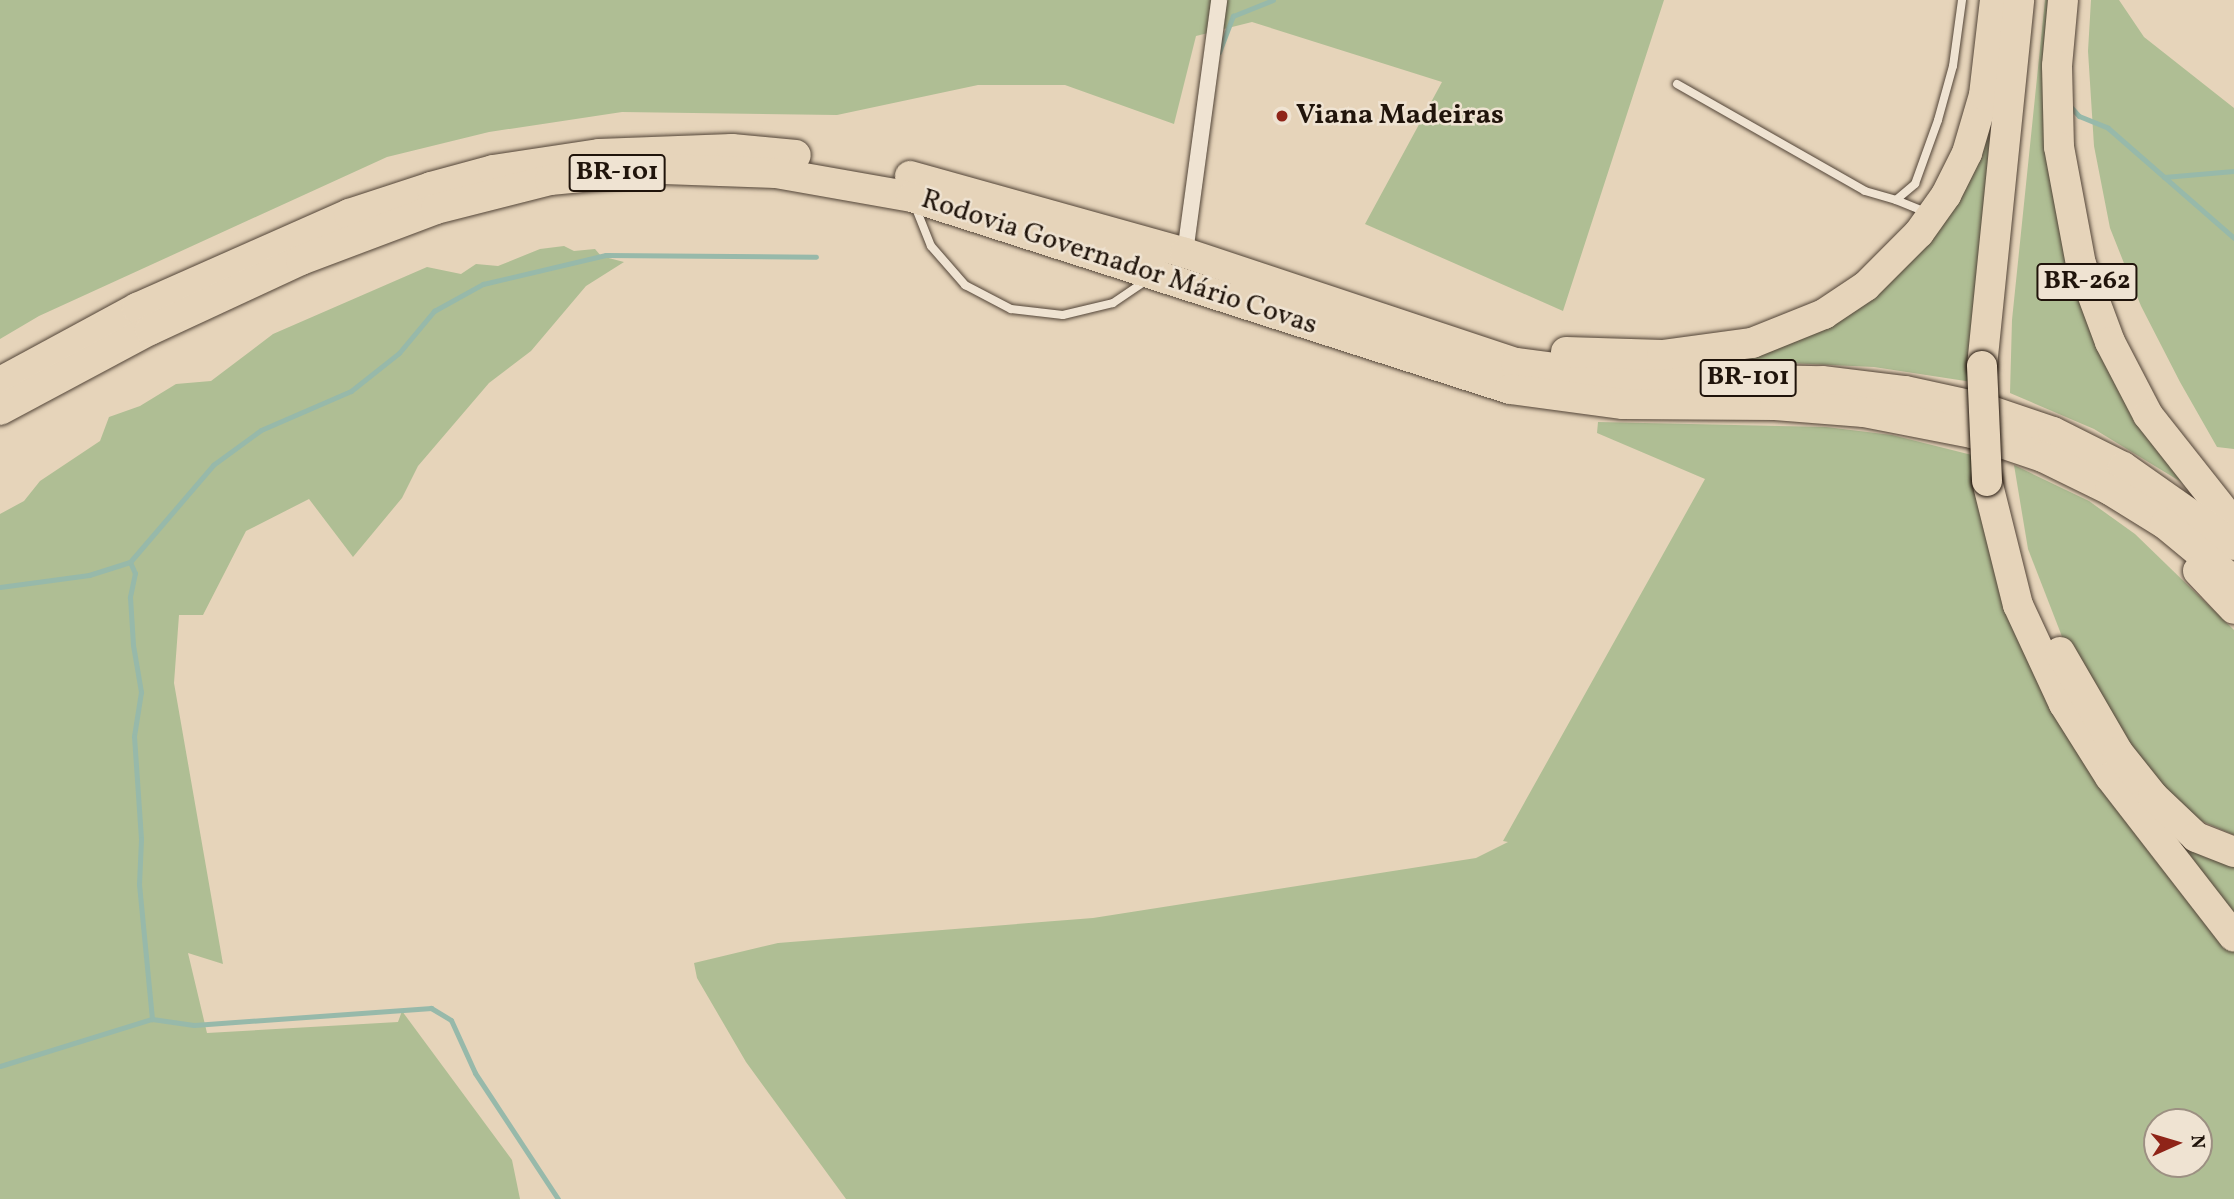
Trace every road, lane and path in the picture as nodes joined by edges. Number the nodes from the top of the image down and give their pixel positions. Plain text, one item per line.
1 (1219, 0) edge
2 (1962, 0) edge
3 (1995, 0) edge
4 (2019, 0) edge
5 (2037, 0) edge
6 (2063, 0) edge
7 (1677, 84) dead end
8 (912, 197) junction
9 (1896, 200) junction
10 (1933, 215) junction
11 (1185, 253) junction
12 (1156, 274) junction
13 (1273, 284) junction
14 (1991, 365) junction
15 (0, 382) edge
16 (0, 410) edge
17 (2056, 463) junction
18 (1996, 480) junction
19 (2234, 524) edge
20 (2234, 545) edge
21 (2234, 581) edge
22 (2234, 609) edge
23 (2234, 852) edge
24 (2234, 937) edge

1 - 11 street
2 - 9 lane
3 - 10 highway
4 - 14 highway, BR-262
5 - 14 highway, BR-262
6 - 19 highway, BR-262
7 - 9 lane
8 - 12 highway, Rodovia Governador Mário Covas / BR-101
8 - 12 lane
8 - 16 highway, Rodovia Governador Mário Covas / BR-101
9 - 10 lane
10 - 13 highway
11 - 13 highway, Rodovia Governador Mário Covas / BR-101
11 - 15 highway, Rodovia Governador Mário Covas / BR-101
12 - 17 highway, Rodovia Governador Mário Covas / BR-101
13 - 20 highway, Rodovia Governador Mário Covas / BR-101
14 - 18 highway, BR-262, bridge
17 - 21 highway, Rodovia Governador Mário Covas / BR-101
17 - 22 highway
18 - 23 highway, BR-262
18 - 24 highway, BR-262

